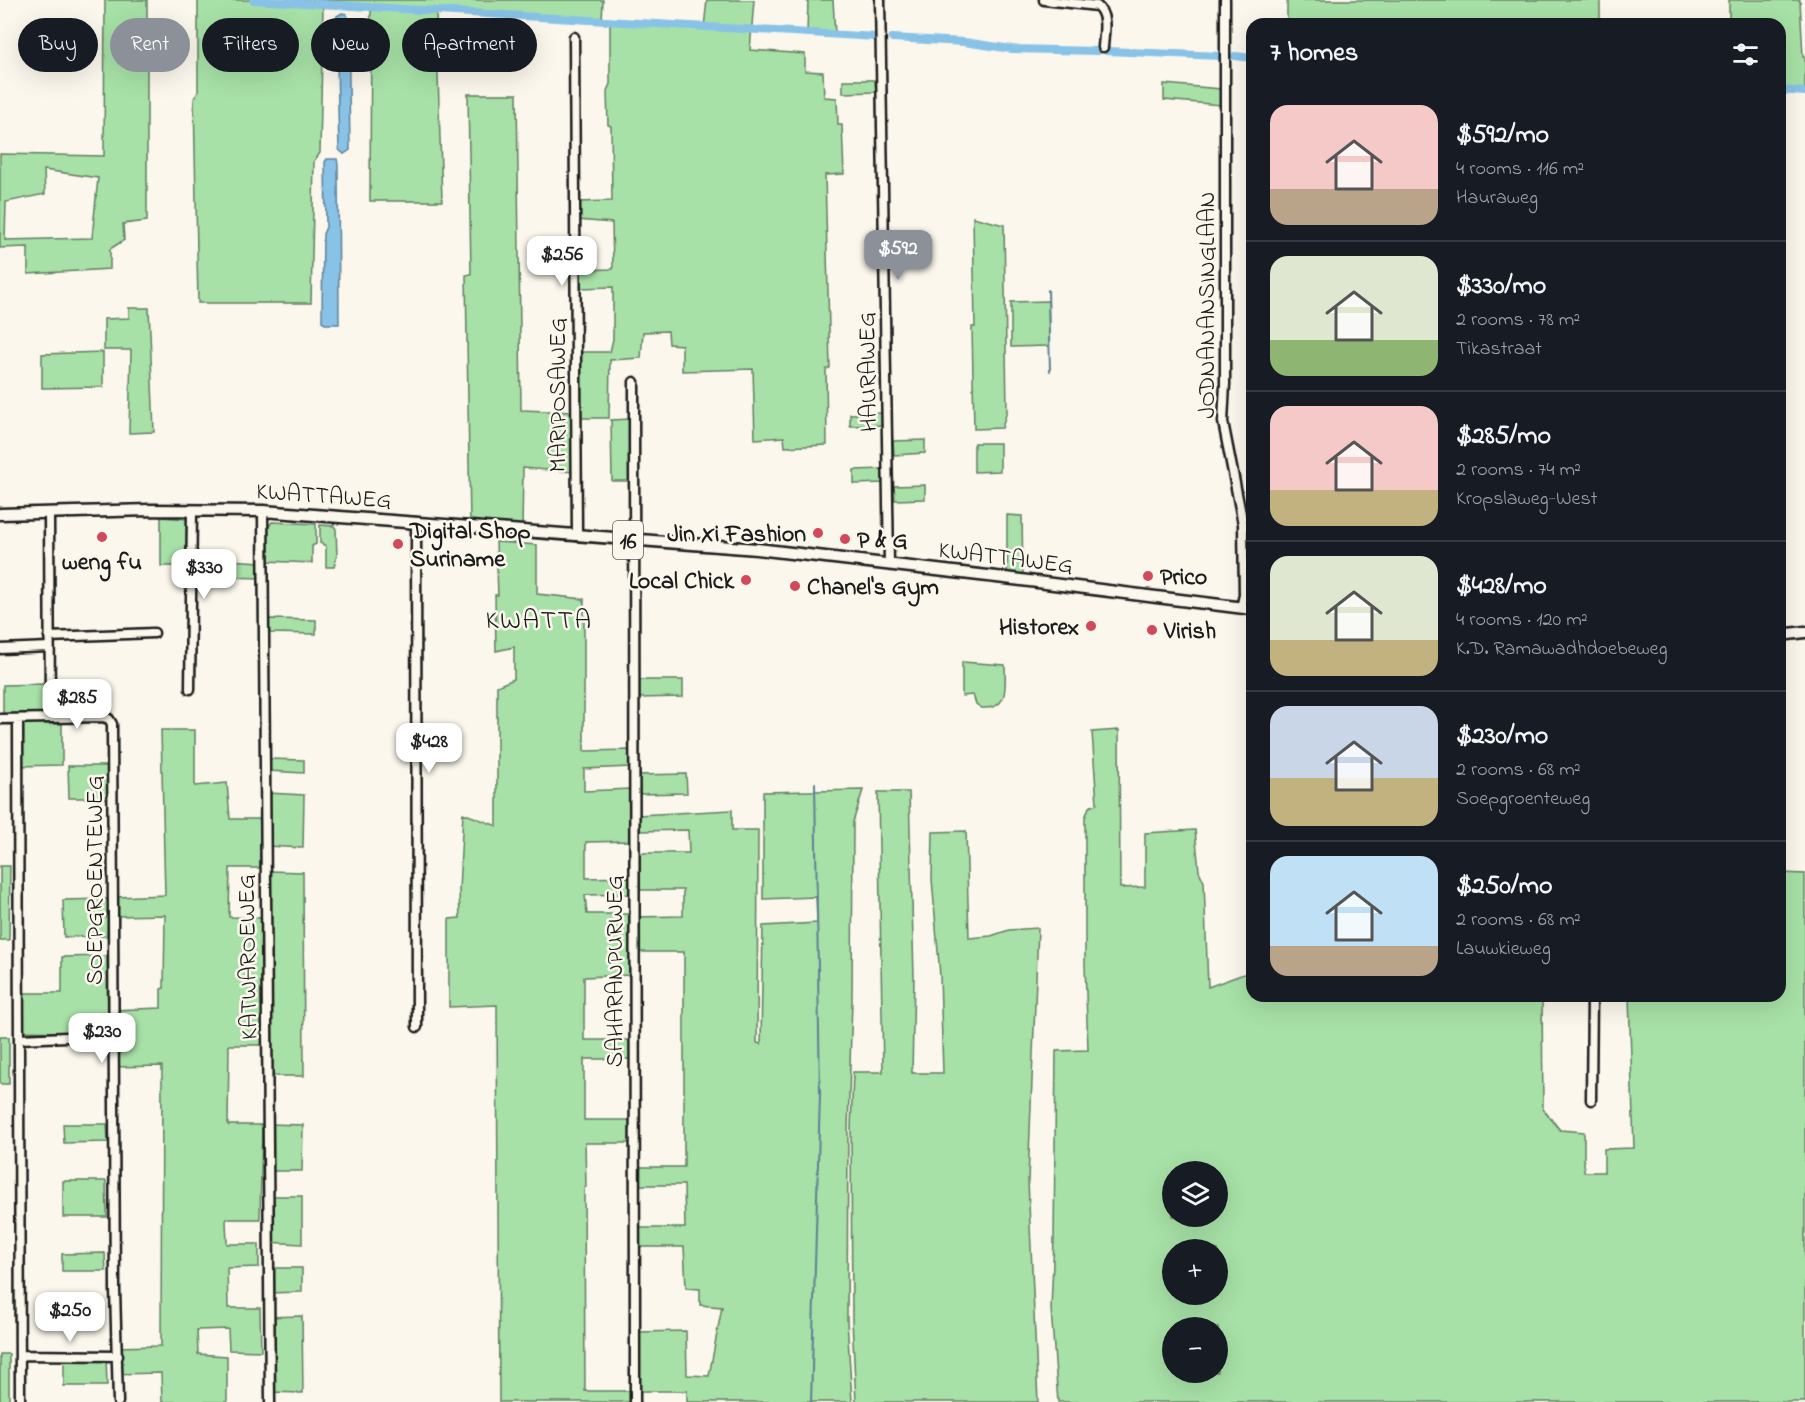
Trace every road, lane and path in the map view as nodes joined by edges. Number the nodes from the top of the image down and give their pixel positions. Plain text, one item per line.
1 (880, 0) edge
2 (1044, 0) edge
3 (1225, 0) edge
4 (1101, 4) edge
5 (574, 37) dead end
6 (1103, 47) dead end
7 (634, 382) dead end
8 (192, 511) junction
9 (263, 511) junction
10 (49, 513) junction
11 (0, 514) edge
12 (416, 522) junction
13 (578, 536) junction
14 (634, 540) junction
15 (889, 564) junction
16 (1246, 604) edge
17 (1246, 608) edge
18 (1805, 632) edge
19 (154, 633) dead end
20 (1786, 634) edge
21 (49, 637) junction
22 (49, 647) junction
23 (0, 649) edge
24 (190, 689) dead end
25 (50, 717) junction
26 (0, 719) edge
27 (18, 719) junction
28 (1592, 1002) edge
29 (417, 1027) dead end
30 (115, 1035) junction
31 (18, 1038) junction
32 (1591, 1100) dead end
33 (21, 1355) junction
34 (118, 1356) junction
35 (20, 1402) edge
36 (118, 1402) edge
37 (270, 1402) edge
38 (635, 1402) edge

1 - 15 street, HAURAWEG
2 - 4 street
3 - 16 street, JODNANANSINGLAAN
4 - 6 street
5 - 13 street, MARIPOSAWEG
7 - 14 street, SAHARANPURWEG
8 - 9 main road, KWATTAWEG / 16
8 - 10 main road, KWATTAWEG / 16
8 - 24 street
9 - 12 main road, KWATTAWEG / 16
9 - 37 street, KATWAROEWEG
10 - 11 main road, KWATTAWEG / 16
10 - 21 street
12 - 13 main road, KWATTAWEG / 16
12 - 29 street
13 - 14 main road, KWATTAWEG / 16
14 - 15 main road, KWATTAWEG / 16
14 - 38 street, SAHARANPURWEG
15 - 17 main road, KWATTAWEG / 16
18 - 20 main road
19 - 21 street
21 - 22 street
22 - 23 street
22 - 25 street
25 - 27 street
25 - 30 street, SOEPGROENTEWEG
26 - 27 street
27 - 31 street
28 - 32 street
30 - 31 street
30 - 34 street, SOEPGROENTEWEG
31 - 33 street
33 - 34 street
33 - 35 street
34 - 36 street, SOEPGROENTEWEG

